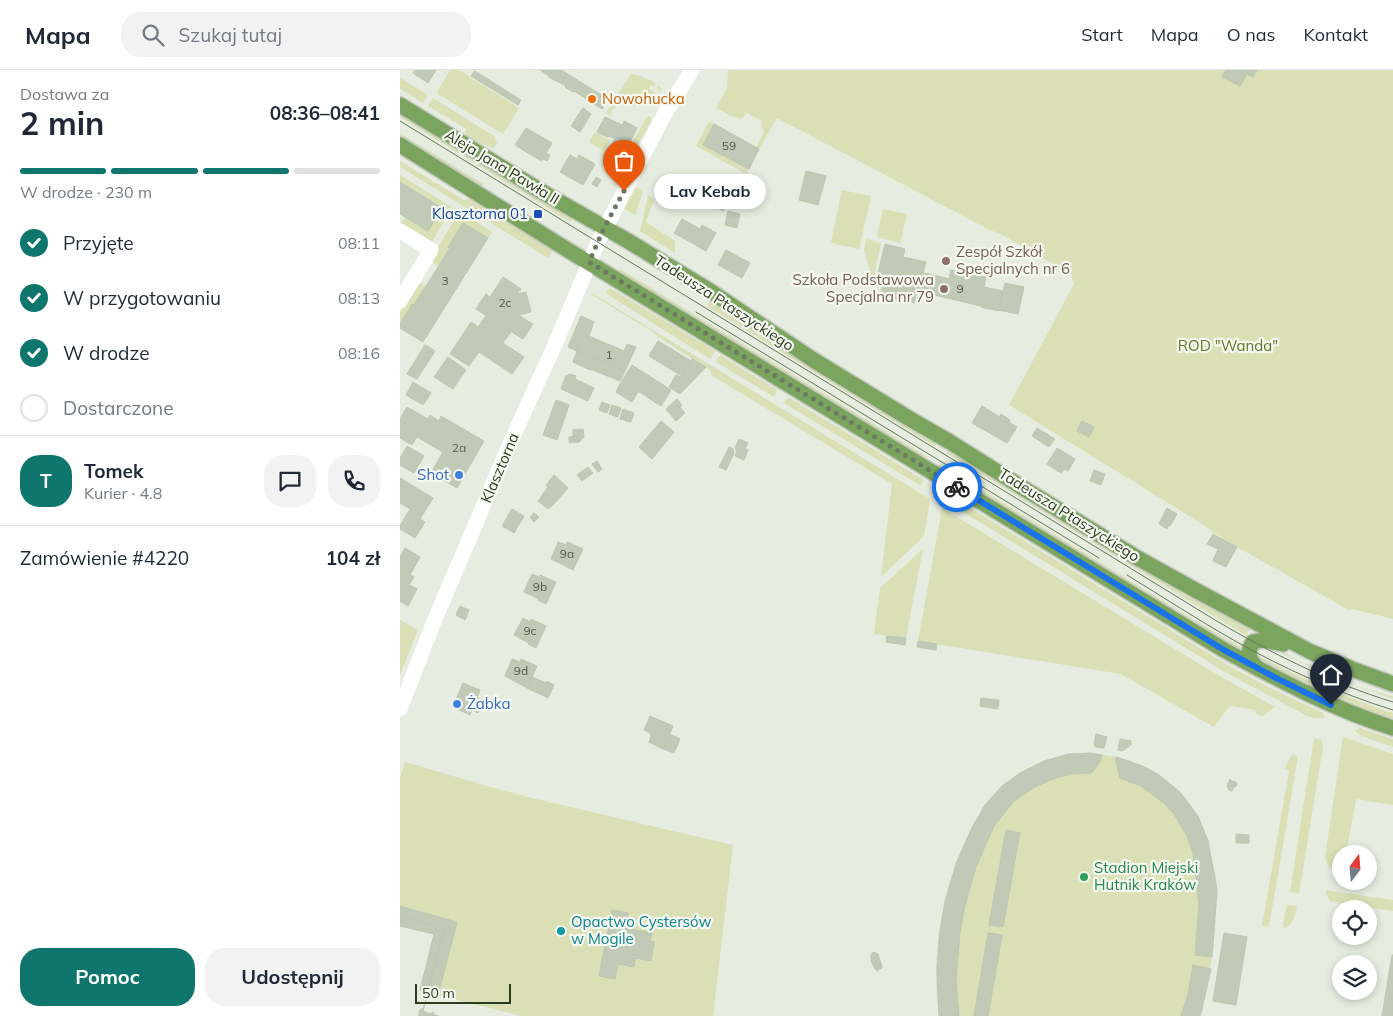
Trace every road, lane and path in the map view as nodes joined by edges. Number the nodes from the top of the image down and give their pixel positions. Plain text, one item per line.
1 (692, 70) edge
2 (400, 105) edge
3 (400, 146) edge
4 (604, 228) junction
5 (400, 231) edge
6 (589, 262) junction
7 (400, 301) edge
8 (1309, 651) junction
9 (1260, 670) junction
10 (1393, 684) edge
11 (400, 709) edge
12 (1393, 728) edge

1 - 4 street, Klasztorna
2 - 4 main road, Aleja Jana Pawła II
3 - 6 main road
4 - 6 street, Klasztorna
4 - 8 main road, Tadeusza Ptaszyckiego
5 - 7 street
6 - 9 main road
6 - 11 street, Klasztorna
8 - 9 main road
8 - 10 main road, Tadeusza Ptaszyckiego
9 - 12 main road

